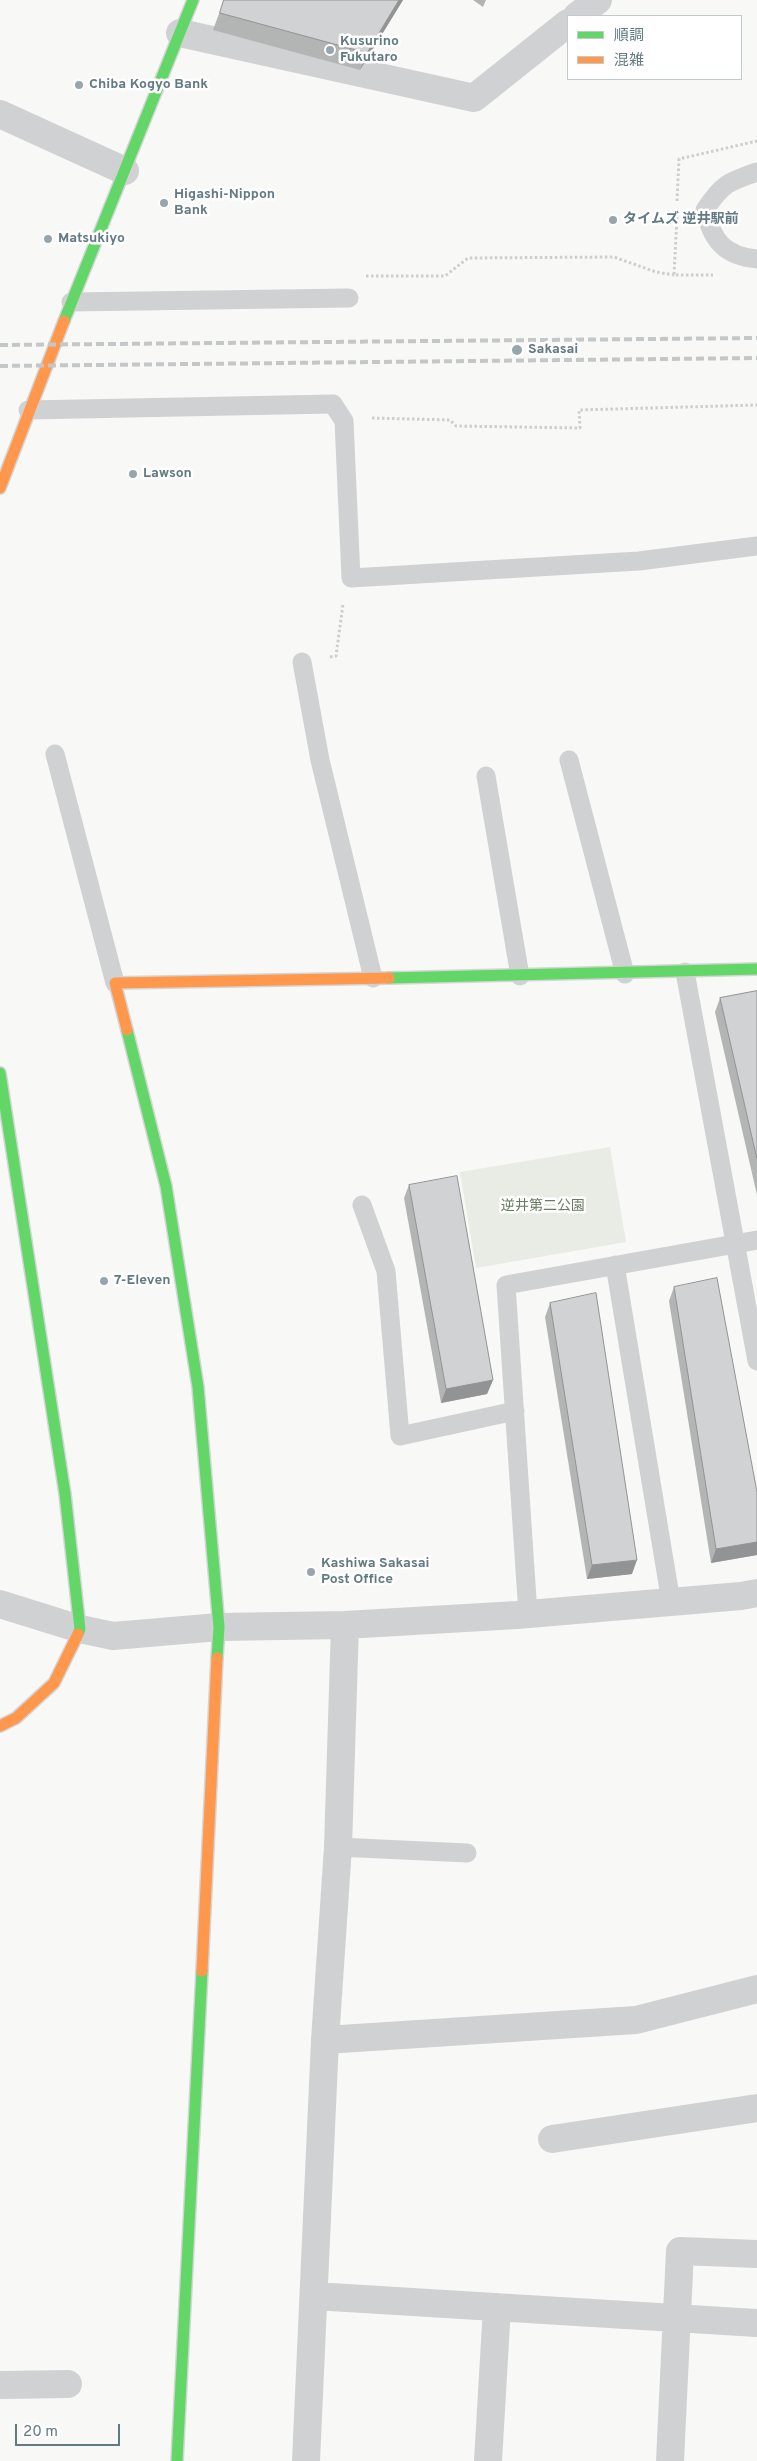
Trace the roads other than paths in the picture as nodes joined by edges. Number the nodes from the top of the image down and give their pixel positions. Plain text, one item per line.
1 (193, 0) edge
2 (598, 0) edge
3 (578, 15) edge
4 (567, 25) edge
5 (180, 33) junction
6 (0, 114) edge
7 (125, 171) junction
8 (757, 172) edge
9 (757, 259) edge
10 (349, 298) road end
11 (71, 302) junction
12 (28, 410) junction
13 (0, 488) edge
14 (757, 546) edge
15 (302, 662) road end
16 (55, 754) dead end
17 (569, 760) dead end
18 (486, 776) dead end
19 (757, 969) edge
20 (685, 972) junction
21 (626, 974) junction
22 (520, 976) junction
23 (373, 978) junction
24 (115, 983) junction
25 (0, 1073) edge
26 (362, 1205) dead end
27 (757, 1240) edge
28 (735, 1243) junction
29 (615, 1265) junction
30 (757, 1361) edge
31 (515, 1411) junction
32 (757, 1593) edge
33 (671, 1602) junction
34 (0, 1604) edge
35 (528, 1614) junction
36 (344, 1625) junction
37 (219, 1626) junction
38 (80, 1629) junction
39 (0, 1726) edge
40 (338, 1847) junction
41 (467, 1853) dead end
42 (757, 1989) edge
43 (325, 2040) junction
44 (757, 2108) edge
45 (552, 2139) dead end
46 (757, 2254) edge
47 (314, 2296) junction
48 (497, 2307) junction
49 (678, 2318) junction
50 (757, 2323) edge
51 (68, 2384) dead end
52 (0, 2385) edge
53 (177, 2461) edge
54 (306, 2461) edge
55 (488, 2461) edge
56 (670, 2461) edge

1 - 5 street
2 - 3 street
4 - 5 street
5 - 7 street
6 - 7 street
7 - 11 street
8 - 9 lane
10 - 11 lane
11 - 12 street
12 - 13 street
12 - 14 lane
15 - 23 lane
16 - 24 lane
17 - 21 lane
18 - 22 lane
19 - 20 street
20 - 21 street
20 - 28 lane
21 - 22 street
22 - 23 street
23 - 24 street
24 - 37 street
25 - 38 street
26 - 31 lane
27 - 28 lane
28 - 29 lane
28 - 30 lane
29 - 31 lane
29 - 33 lane
31 - 35 lane
32 - 33 street
33 - 35 street
34 - 38 street
35 - 36 street
36 - 37 street
36 - 40 street
37 - 38 street
37 - 53 street
38 - 39 street
40 - 41 lane
40 - 43 street
42 - 43 street
43 - 47 street
44 - 45 street
46 - 49 street
47 - 48 street
47 - 54 street
48 - 49 street
48 - 55 street
49 - 50 street
49 - 56 street
51 - 52 street

